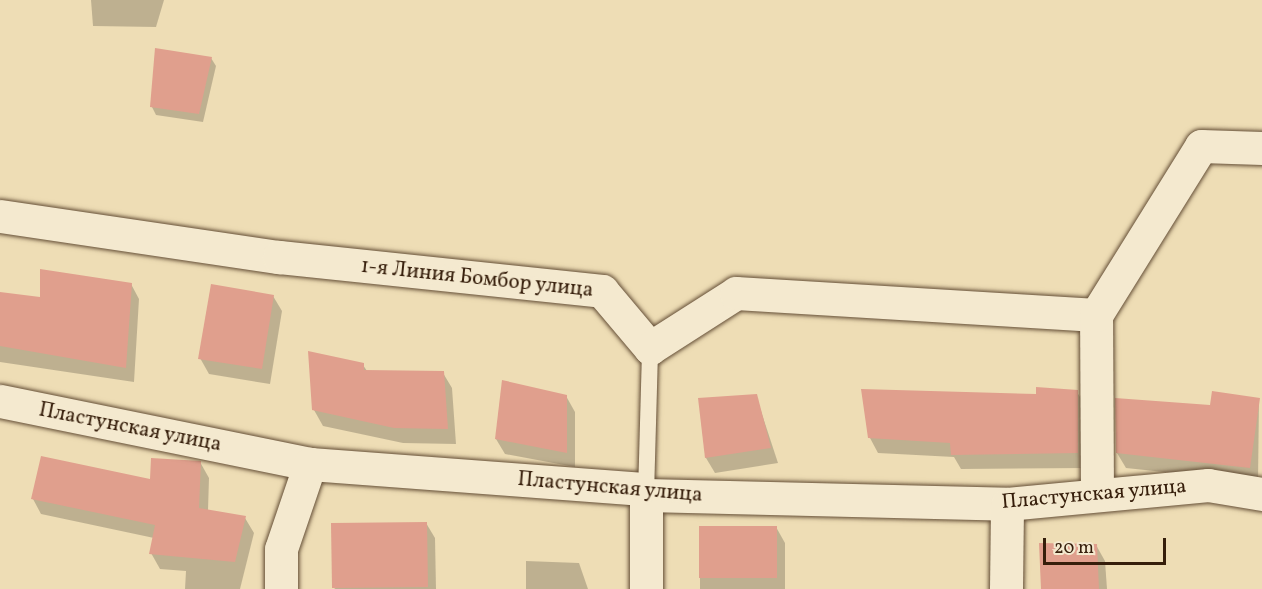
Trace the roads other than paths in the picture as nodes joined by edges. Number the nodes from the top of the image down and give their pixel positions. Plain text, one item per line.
1 (1262, 148) edge
2 (0, 216) edge
3 (1096, 315) junction
4 (650, 348) junction
5 (0, 401) edge
6 (310, 464) junction
7 (1262, 494) edge
8 (646, 495) junction
9 (1097, 495) junction
10 (1007, 504) junction
11 (281, 589) edge
12 (646, 589) edge
13 (1006, 589) edge

1 - 3 street
2 - 4 street, 1-я Линия Бомбор улица
3 - 4 street
3 - 9 street
4 - 8 lane
5 - 6 street, Пластунская улица
6 - 8 street, Пластунская улица
6 - 11 street
7 - 9 street, Пластунская улица
8 - 10 street, Пластунская улица
8 - 12 street
9 - 10 street, Пластунская улица
10 - 13 street

